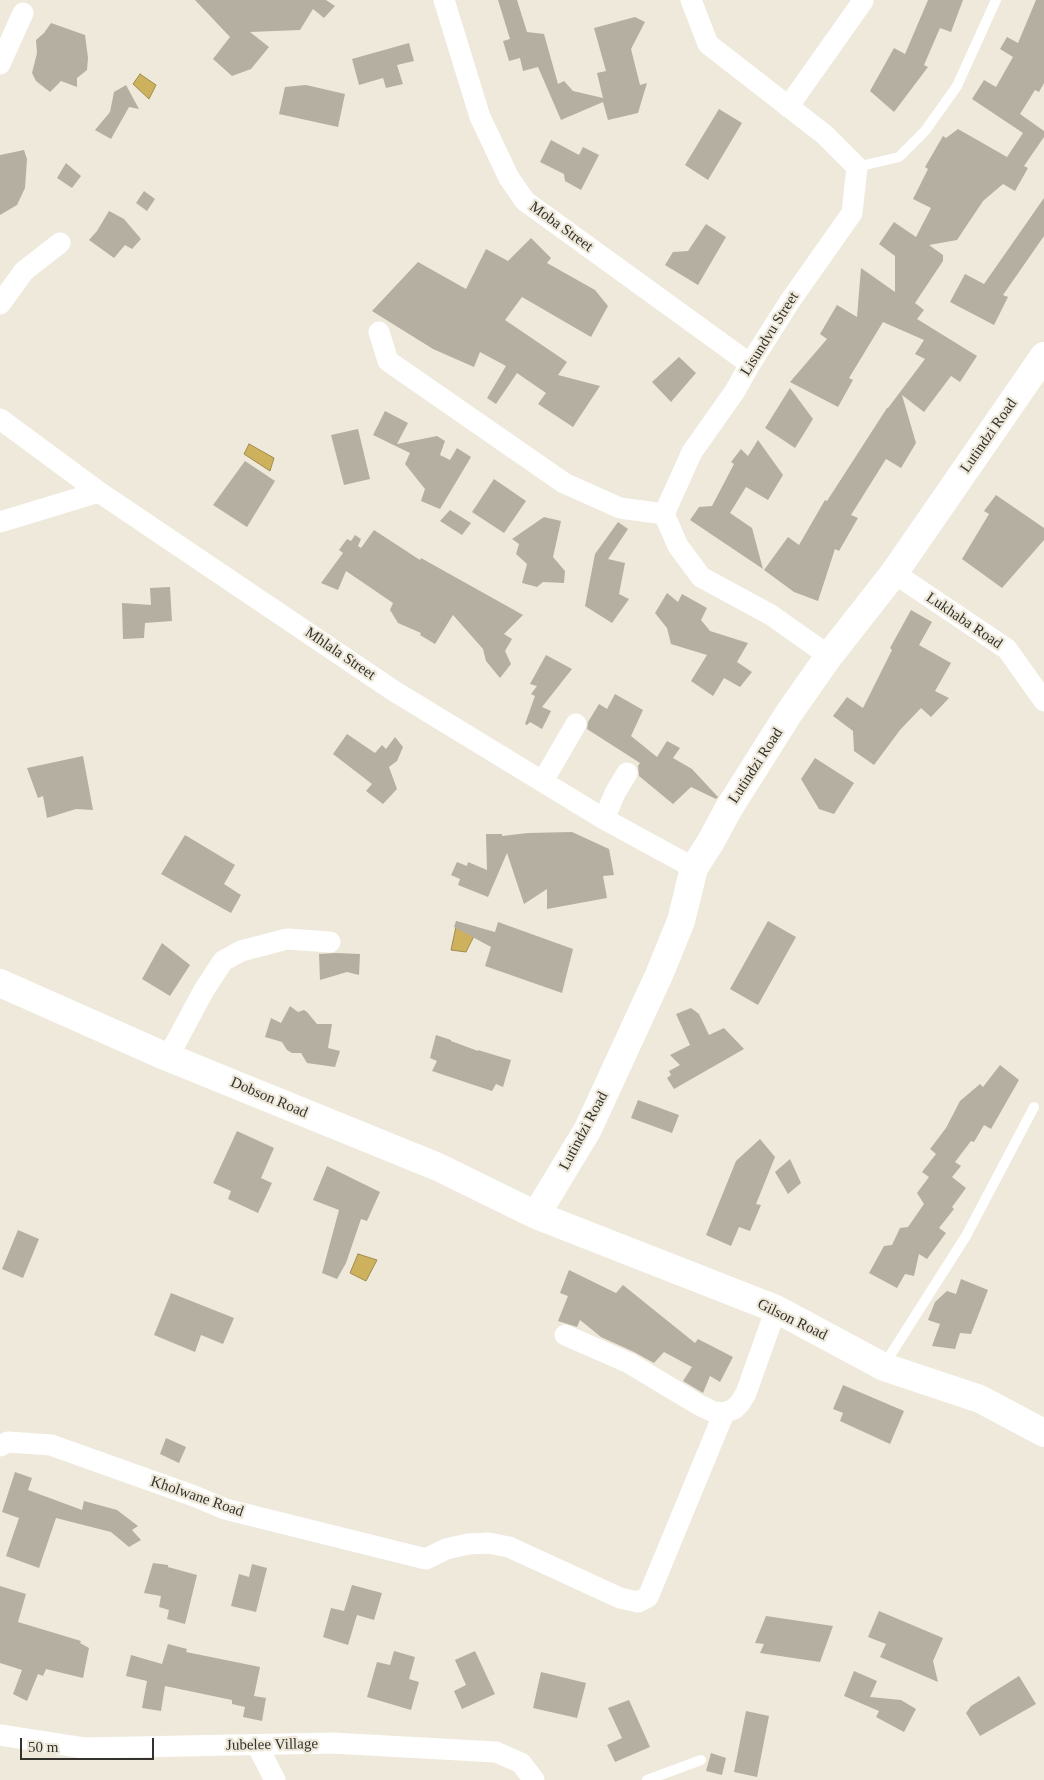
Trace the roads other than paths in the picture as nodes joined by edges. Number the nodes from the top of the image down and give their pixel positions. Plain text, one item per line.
1 (444, 0) edge
2 (691, 0) edge
3 (996, 0) edge
4 (862, 1) edge
5 (23, 13) dead end
6 (0, 64) edge
7 (788, 107) junction
8 (857, 167) junction
9 (60, 243) dead end
10 (0, 304) edge
11 (379, 332) dead end
12 (1044, 356) edge
13 (750, 364) junction
14 (0, 419) edge
15 (99, 492) junction
16 (664, 514) junction
17 (0, 522) edge
18 (894, 573) junction
19 (829, 656) junction
20 (1044, 701) edge
21 (576, 724) dead end
22 (628, 773) dead end
23 (543, 780) junction
24 (604, 819) junction
25 (694, 868) junction
26 (330, 942) dead end
27 (0, 984) edge
28 (168, 1057) junction
29 (1034, 1107) dead end
30 (536, 1215) junction
31 (776, 1309) junction
32 (565, 1336) dead end
33 (884, 1366) junction
34 (724, 1413) junction
35 (1044, 1433) edge
36 (0, 1446) edge
37 (0, 1735) edge
38 (257, 1745) junction
39 (702, 1760) dead end
40 (274, 1780) edge
41 (534, 1780) edge
42 (647, 1780) edge

1 - 13 street, Moba Street
2 - 7 street
3 - 8 lane
4 - 7 street
5 - 6 street
7 - 8 street
8 - 13 street, Lisundvu Street
9 - 10 street
11 - 16 street
12 - 18 street, Lutindzi Road
13 - 16 street, Lisundvu Street
14 - 15 street, Mhlala Street
15 - 17 street
15 - 23 street, Mhlala Street
16 - 19 street
18 - 19 street, Lutindzi Road
18 - 20 street, Lukhaba Road
19 - 25 street, Lutindzi Road
21 - 23 street
22 - 24 street
23 - 24 street, Mhlala Street
24 - 25 street, Mhlala Street
25 - 30 street, Lutindzi Road
26 - 28 street
27 - 28 street, Dobson Road
28 - 30 street, Dobson Road
29 - 33 lane
30 - 31 street, Gilson Road
31 - 33 street, Gilson Road
31 - 34 street
32 - 34 street
33 - 35 street, Gilson Road
34 - 36 street, Kholwane Road
37 - 38 street, Jubelee Village
38 - 40 street
38 - 41 street, Jubelee Village
39 - 42 lane

